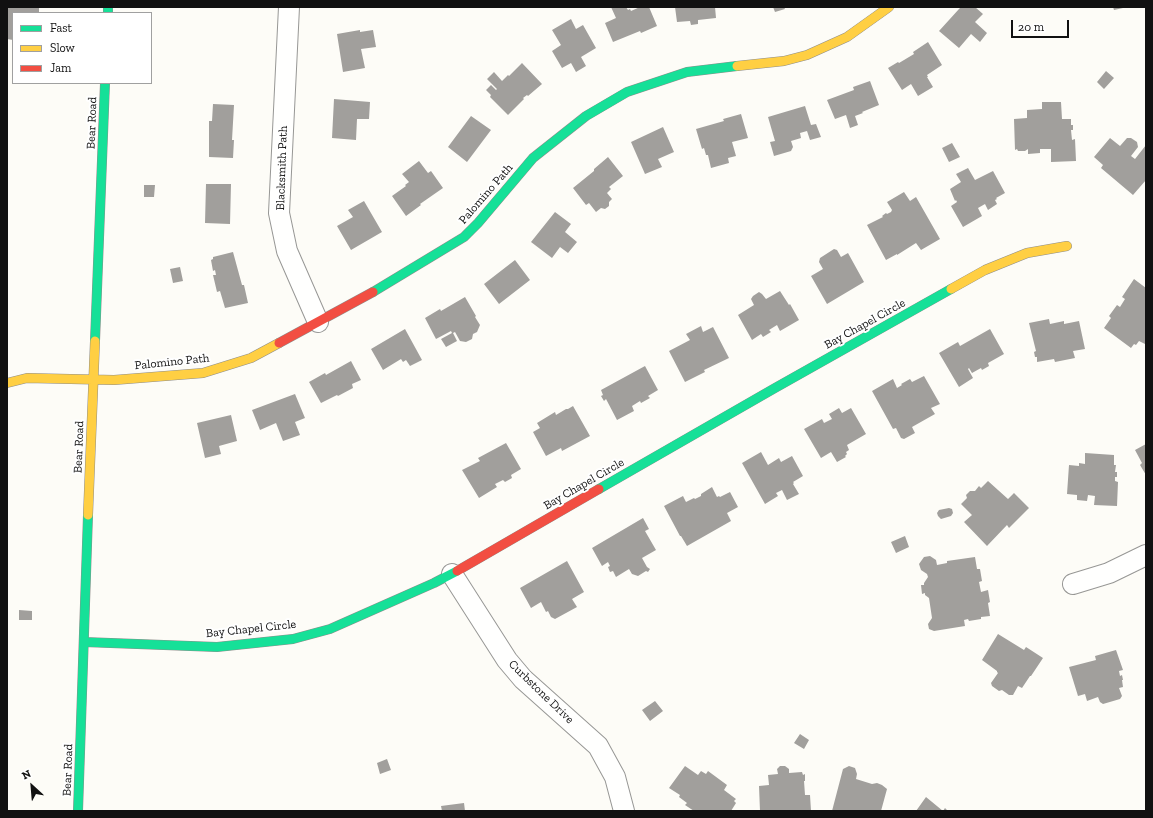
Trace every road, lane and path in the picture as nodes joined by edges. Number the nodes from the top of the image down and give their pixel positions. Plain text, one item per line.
1 (289, 7) edge
2 (889, 7) edge
3 (105, 84) edge
4 (1067, 246) dead end
5 (318, 322) junction
6 (93, 380) junction
7 (7, 383) edge
8 (1146, 555) edge
9 (452, 574) junction
10 (1073, 584) dead end
11 (84, 642) junction
12 (78, 811) edge
13 (624, 811) edge

1 - 5 street, Blacksmith Path
2 - 5 street, Palomino Path
3 - 6 street, Bear Road
4 - 9 street, Bay Chapel Circle
5 - 6 street, Palomino Path
6 - 7 street, Palomino Path
6 - 11 street, Bear Road
8 - 10 street
9 - 11 street, Bay Chapel Circle
9 - 13 street, Curbstone Drive
11 - 12 street, Bear Road

